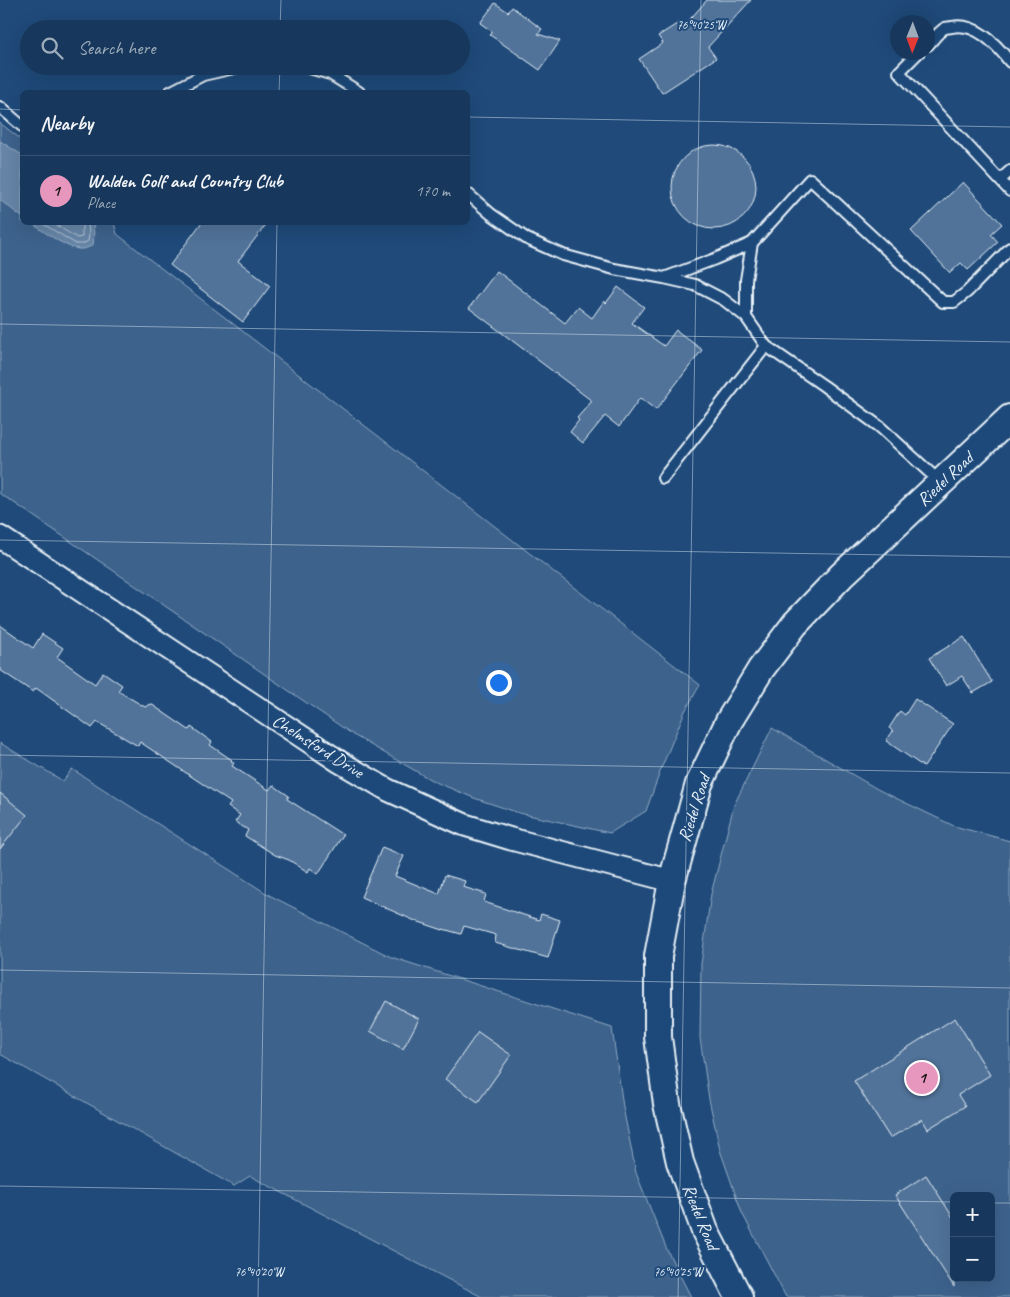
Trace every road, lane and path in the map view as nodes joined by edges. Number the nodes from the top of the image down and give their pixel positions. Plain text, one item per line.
1 (935, 38) edge
2 (912, 60) edge
3 (1010, 62) edge
4 (203, 75) edge
5 (332, 75) edge
6 (174, 90) edge
7 (355, 90) edge
8 (0, 107) edge
9 (20, 124) edge
10 (1010, 171) edge
11 (1000, 180) junction
12 (1010, 191) edge
13 (470, 196) edge
14 (752, 243) junction
15 (1010, 248) edge
16 (664, 278) junction
17 (746, 317) junction
18 (766, 346) junction
19 (1010, 418) edge
20 (663, 478) dead end
21 (941, 483) junction
22 (0, 537) edge
23 (672, 881) junction
24 (739, 1297) edge

1 - 3 lane
2 - 11 lane
4 - 6 lane
5 - 7 lane
8 - 9 lane
10 - 11 lane
11 - 12 lane
13 - 16 lane
14 - 15 lane
14 - 16 lane
14 - 17 lane
16 - 17 lane
17 - 18 lane
18 - 20 lane
18 - 21 lane
19 - 21 street, Riedel Road
21 - 23 street, Riedel Road
22 - 23 street, Chelmsford Drive
23 - 24 street, Riedel Road

